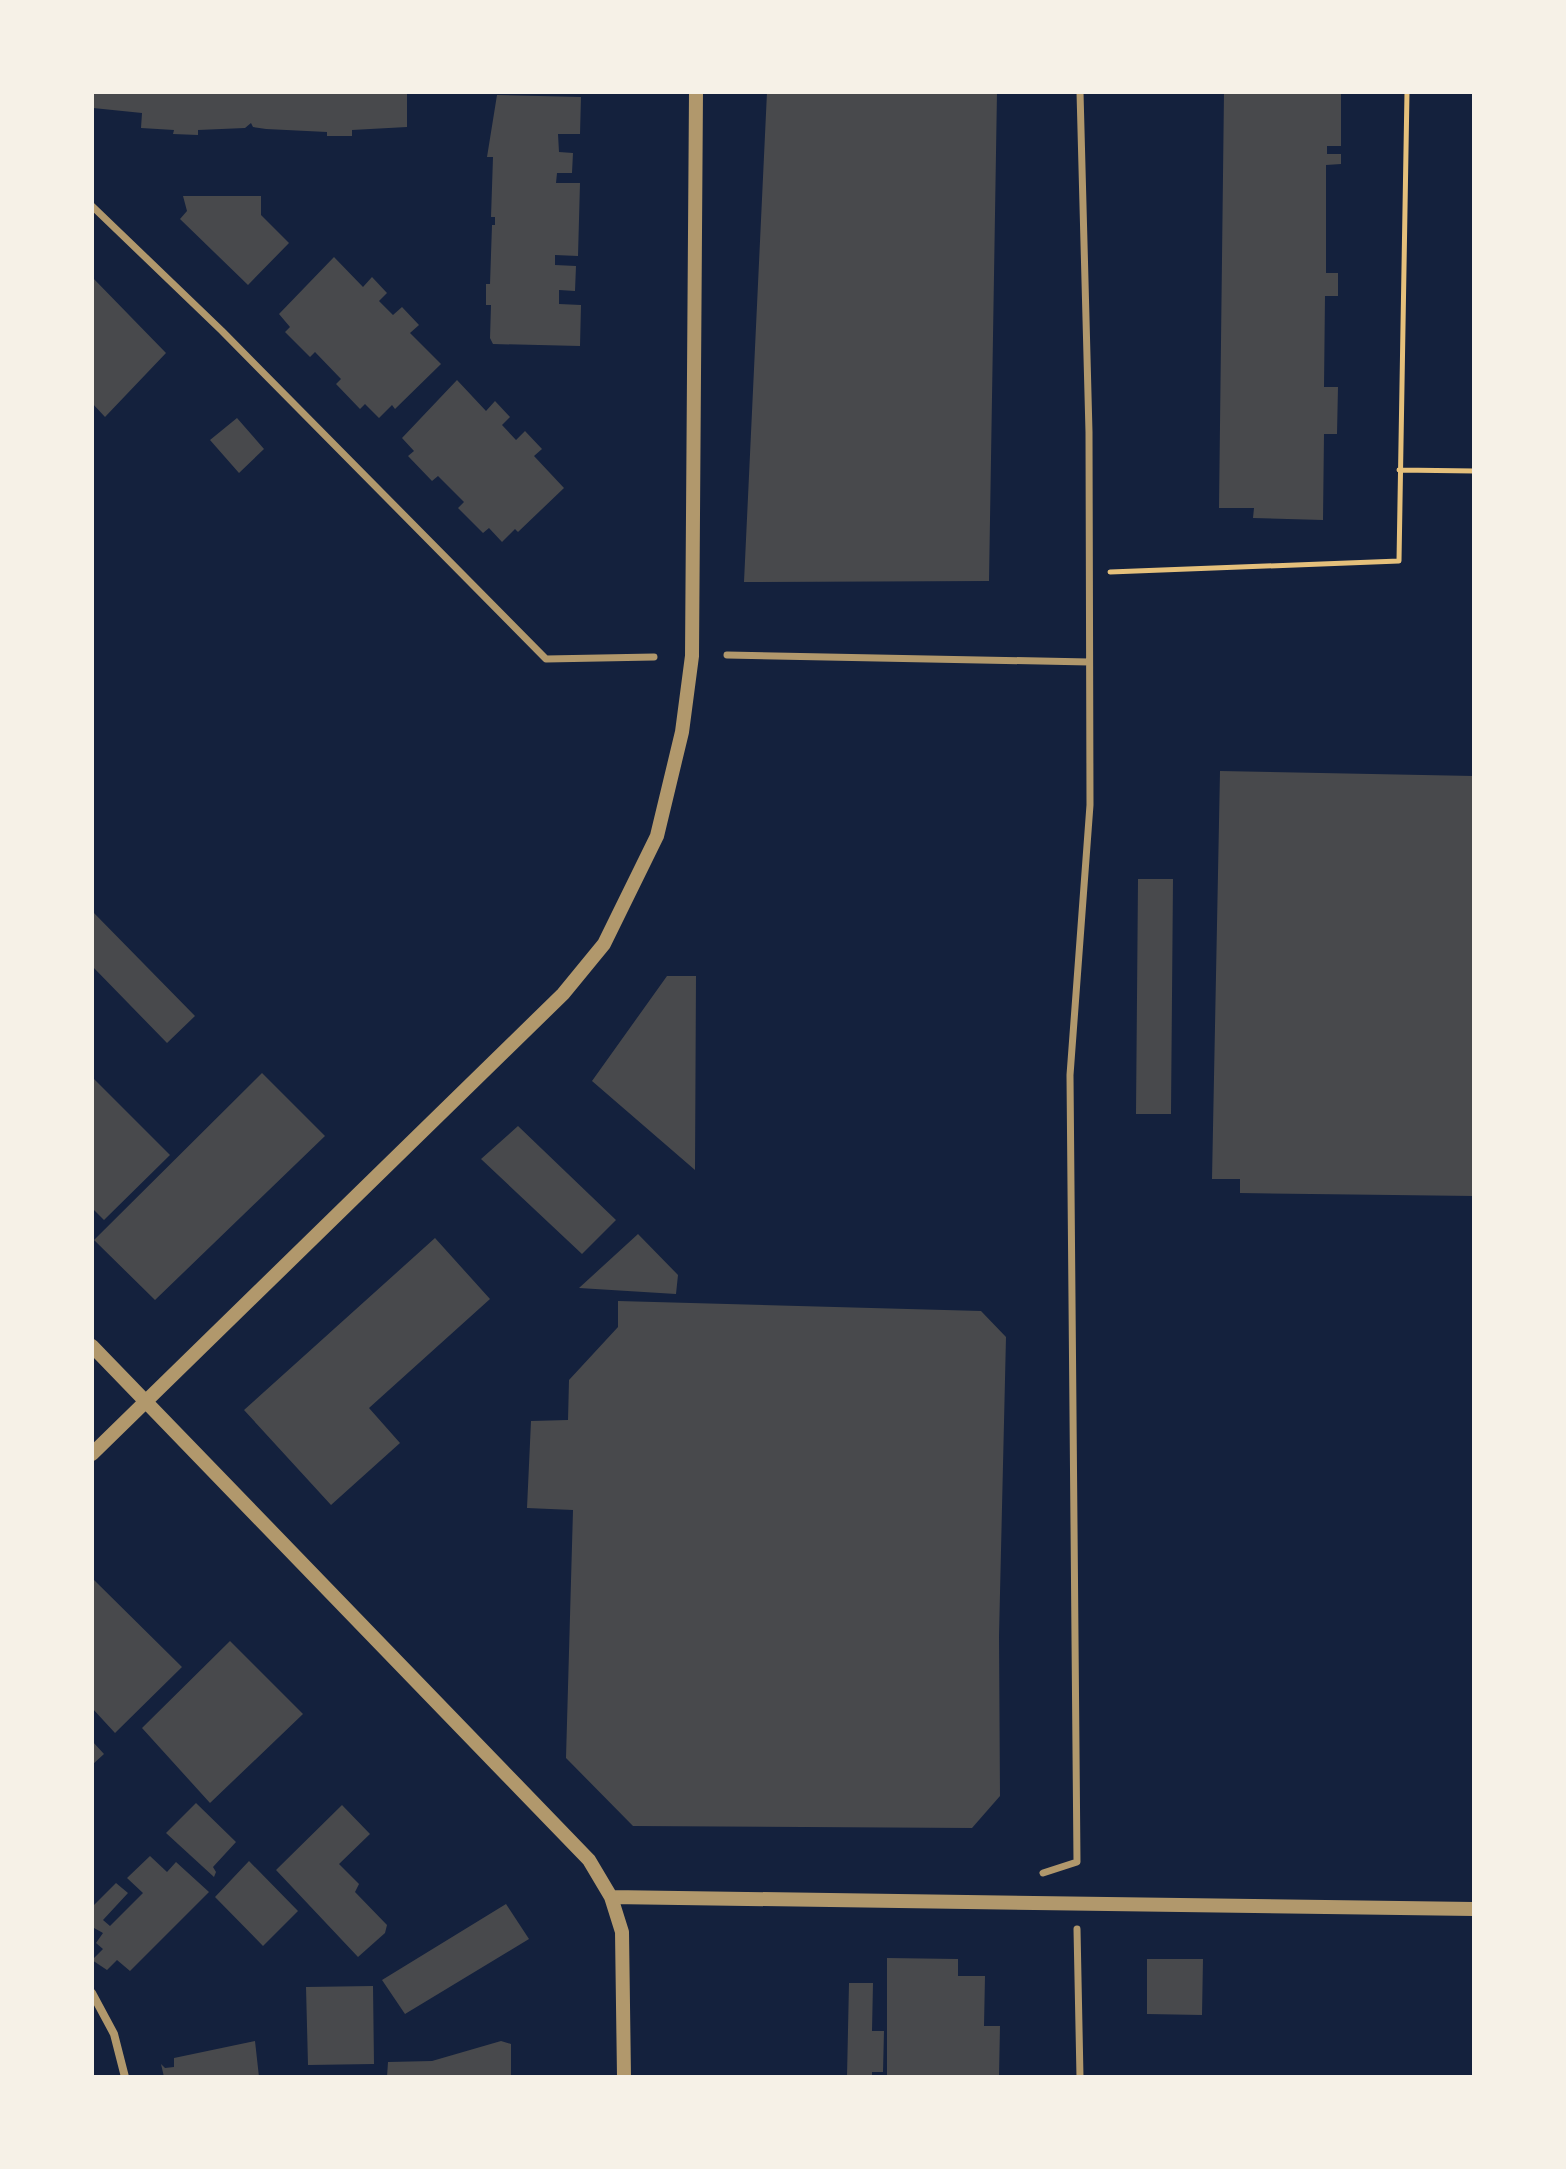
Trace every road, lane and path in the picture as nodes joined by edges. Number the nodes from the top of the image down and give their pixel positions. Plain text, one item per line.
1 (696, 92) edge
2 (1080, 92) edge
3 (1407, 92) edge
4 (92, 206) edge
5 (1399, 470) junction
6 (1474, 471) edge
7 (1089, 573) junction
8 (727, 655) dead end
9 (654, 657) dead end
10 (1089, 662) junction
11 (92, 1346) edge
12 (147, 1402) junction
13 (92, 1454) edge
14 (1043, 1873) dead end
15 (611, 1897) junction
16 (1474, 1909) edge
17 (1077, 1929) dead end
18 (92, 1993) edge
19 (125, 2077) edge
20 (624, 2077) edge
21 (1080, 2077) edge

1 - 12 street
2 - 7 street
3 - 5 path
4 - 9 street
5 - 6 path
5 - 7 path
7 - 10 street
8 - 10 street
10 - 14 street
11 - 12 street
12 - 13 street
12 - 15 street
15 - 16 street
15 - 20 street
17 - 21 street
18 - 19 street

